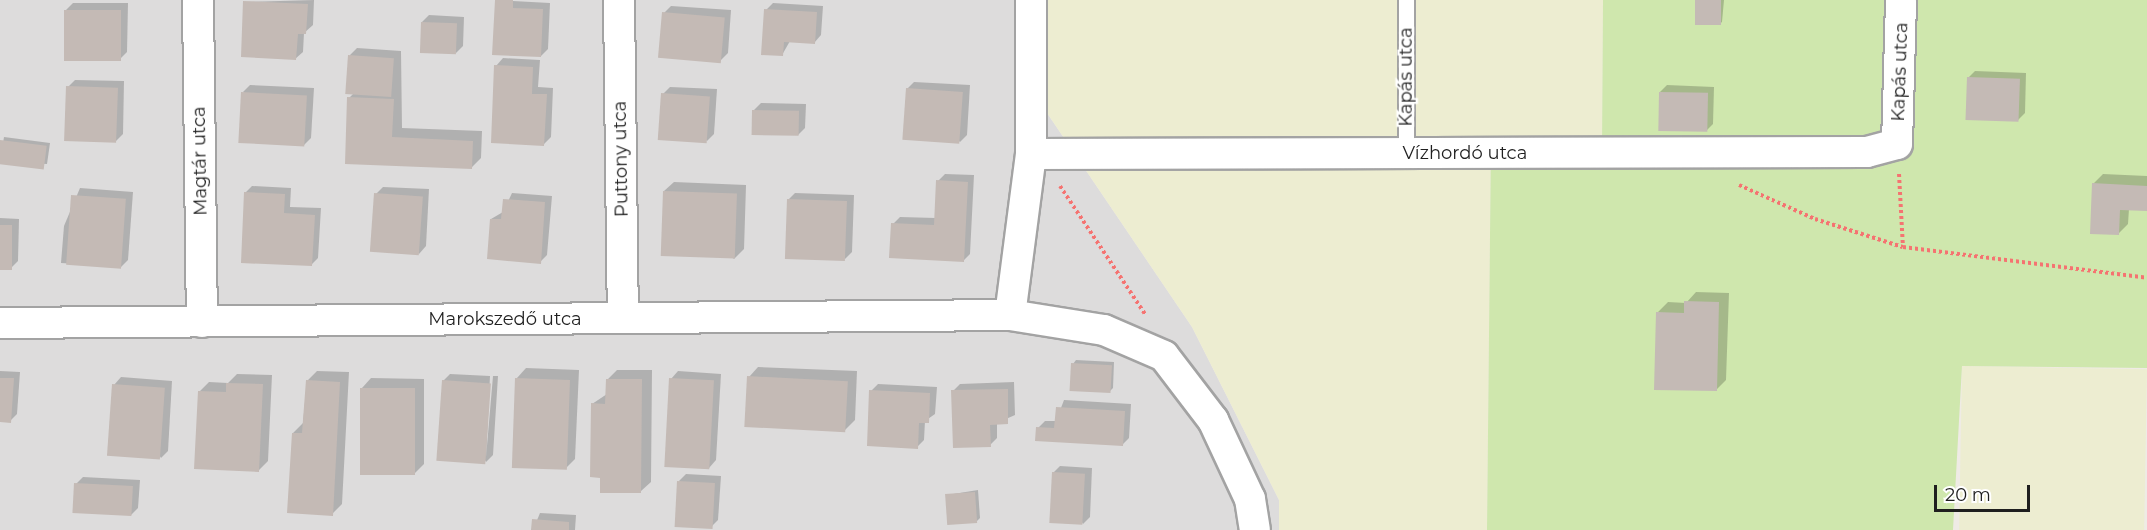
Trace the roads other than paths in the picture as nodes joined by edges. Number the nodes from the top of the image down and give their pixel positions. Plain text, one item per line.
1 (198, 0) edge
2 (619, 0) edge
3 (1031, 0) edge
4 (1406, 0) edge
5 (1901, 0) edge
6 (1897, 144) joint
7 (1406, 153) junction
8 (1031, 154) junction
9 (1010, 315) junction
10 (623, 318) junction
11 (202, 322) junction
12 (0, 323) edge
13 (1255, 530) edge

1 - 11 street, Magtár utca
2 - 10 street, Puttony utca
3 - 8 street
4 - 7 lane, Kapás utca
5 - 6 street, Kapás utca
6 - 7 street, Vízhordó utca
7 - 8 street, Vízhordó utca
8 - 9 street
9 - 10 street, Marokszedő utca
9 - 13 street, Marokszedő utca
10 - 11 street, Marokszedő utca
11 - 12 street, Marokszedő utca

